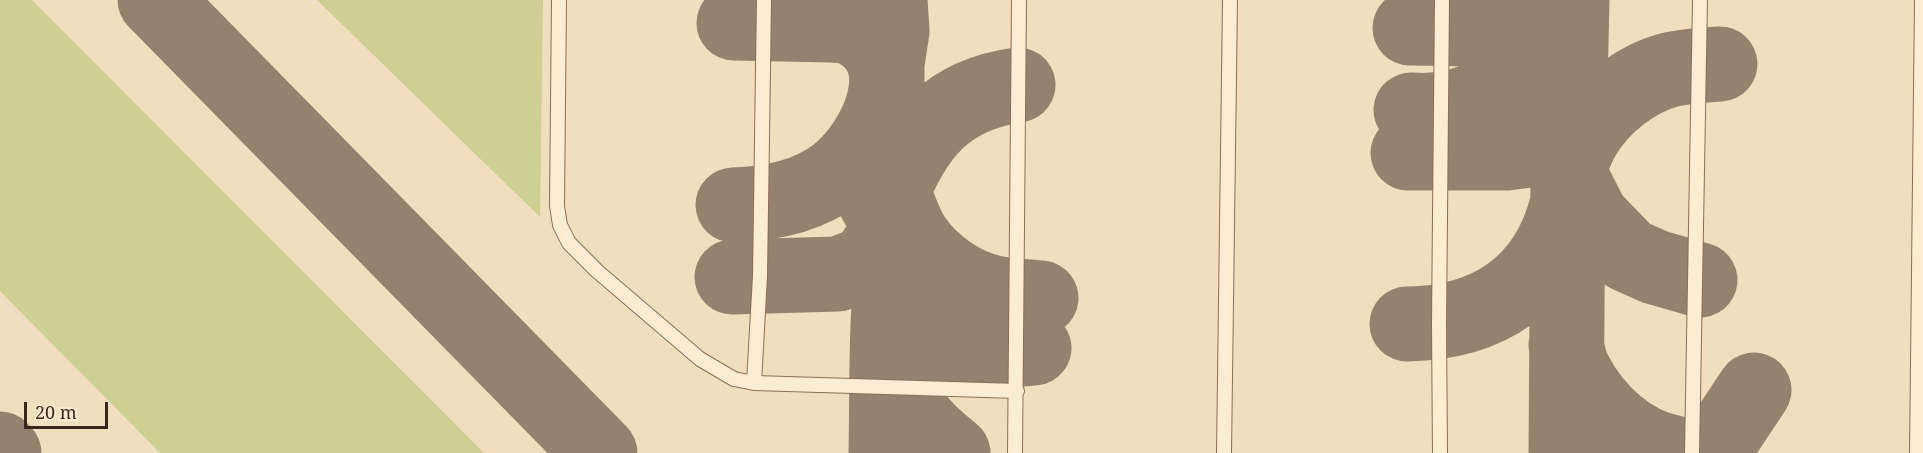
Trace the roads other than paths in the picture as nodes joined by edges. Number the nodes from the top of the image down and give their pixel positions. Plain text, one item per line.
1 (558, 0) edge
2 (764, 0) edge
3 (1019, 0) edge
4 (1230, 0) edge
5 (1442, 0) edge
6 (1700, 0) edge
7 (1922, 0) edge
8 (754, 383) junction
9 (1017, 391) junction
10 (1015, 453) edge
11 (1224, 453) edge
12 (1440, 453) edge
13 (1692, 453) edge
14 (1917, 453) edge

1 - 8 lane
2 - 8 lane
3 - 9 lane
4 - 11 lane
5 - 12 lane
6 - 13 lane
7 - 14 lane
8 - 9 lane
9 - 10 lane

